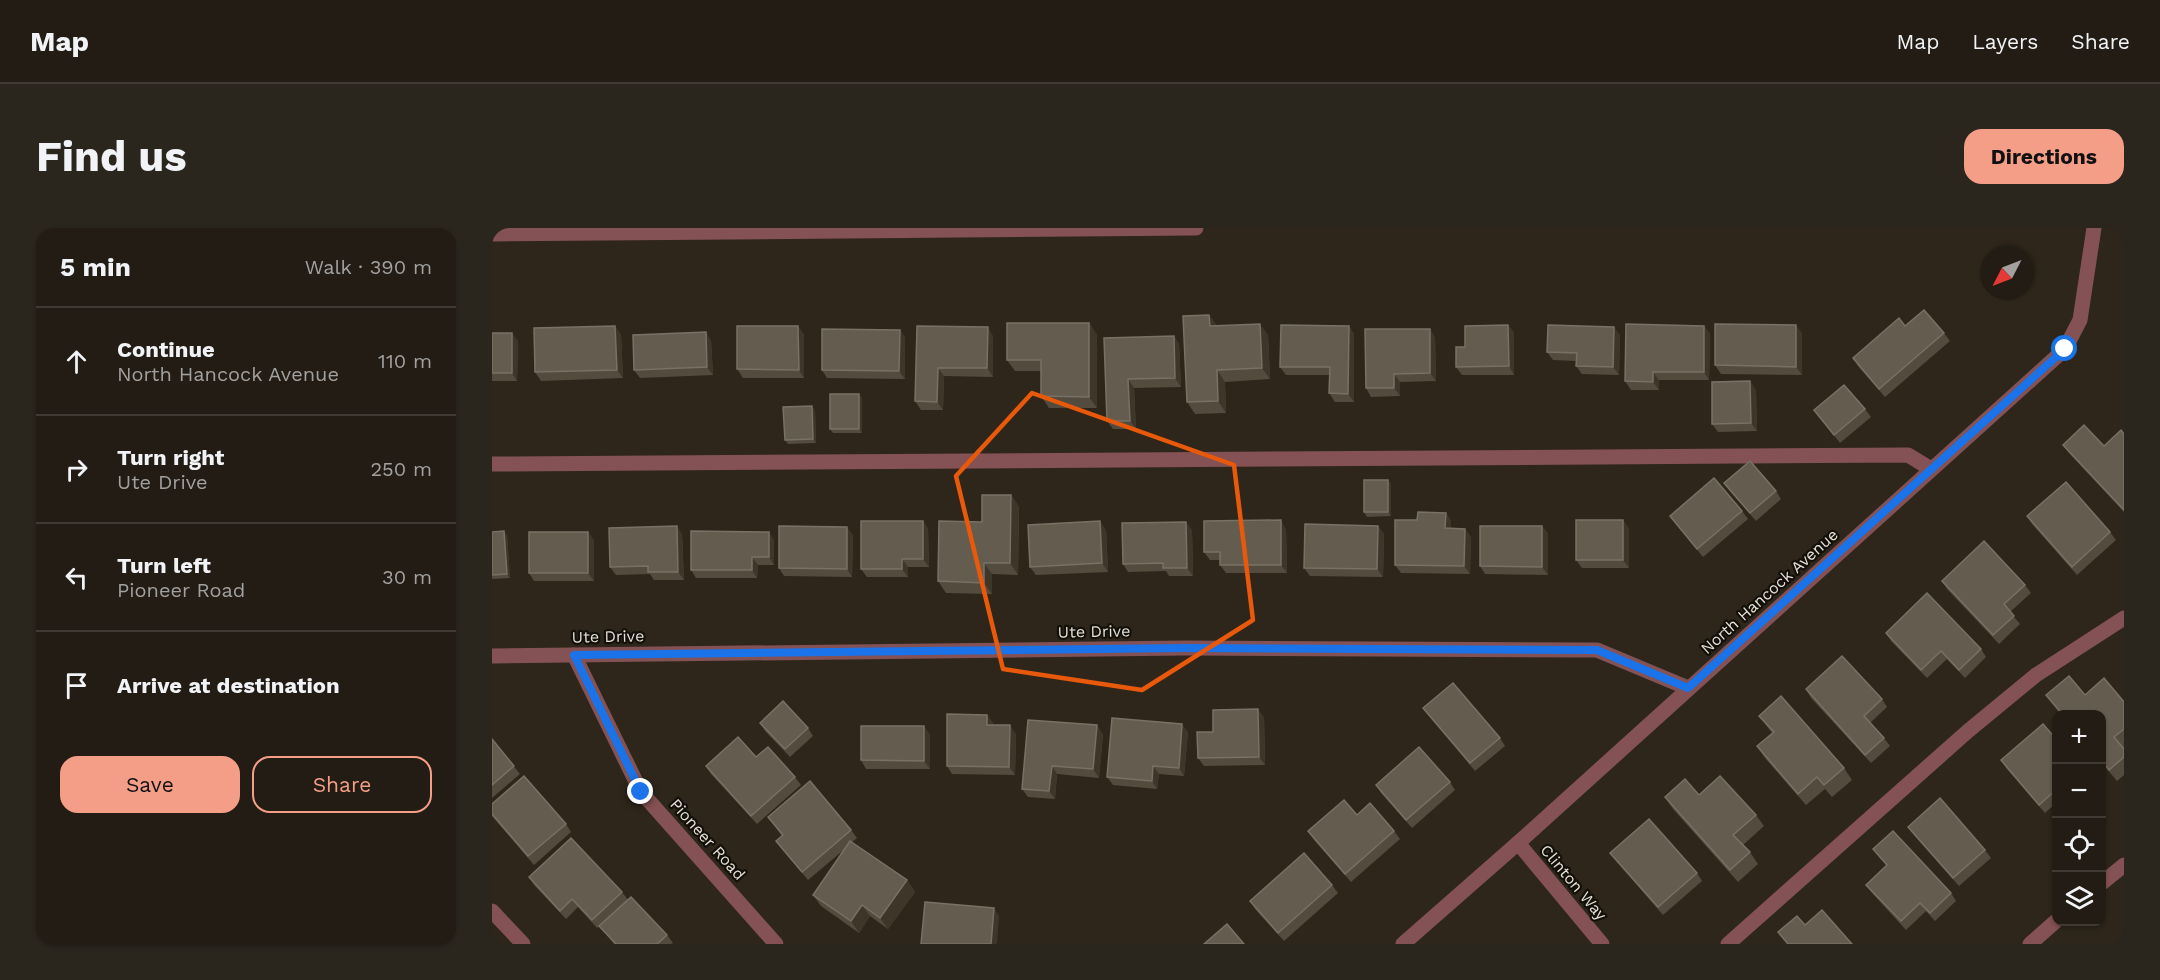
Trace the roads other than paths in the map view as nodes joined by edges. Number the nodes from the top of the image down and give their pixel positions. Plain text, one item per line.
1 (1196, 228) edge
2 (2094, 228) edge
3 (734, 230) edge
4 (492, 234) edge
5 (492, 464) edge
6 (1931, 469) junction
7 (2124, 618) edge
8 (574, 655) junction
9 (492, 656) edge
10 (1688, 688) junction
11 (1518, 843) junction
12 (2124, 865) edge
13 (2106, 880) edge
14 (492, 911) edge
15 (2052, 925) edge
16 (523, 944) edge
17 (777, 944) edge
18 (1403, 944) edge
19 (1602, 944) edge
20 (1728, 944) edge
21 (2030, 944) edge

1 - 3 street
2 - 6 street, North Hancock Avenue
3 - 4 street
5 - 6 street
6 - 10 street, North Hancock Avenue
7 - 20 street
8 - 9 street, Ute Drive
8 - 10 street, Ute Drive
8 - 17 street, Pioneer Road
10 - 11 street, North Hancock Avenue
11 - 18 street, North Hancock Avenue
11 - 19 street, Clinton Way
12 - 13 street
14 - 16 street
15 - 21 street

